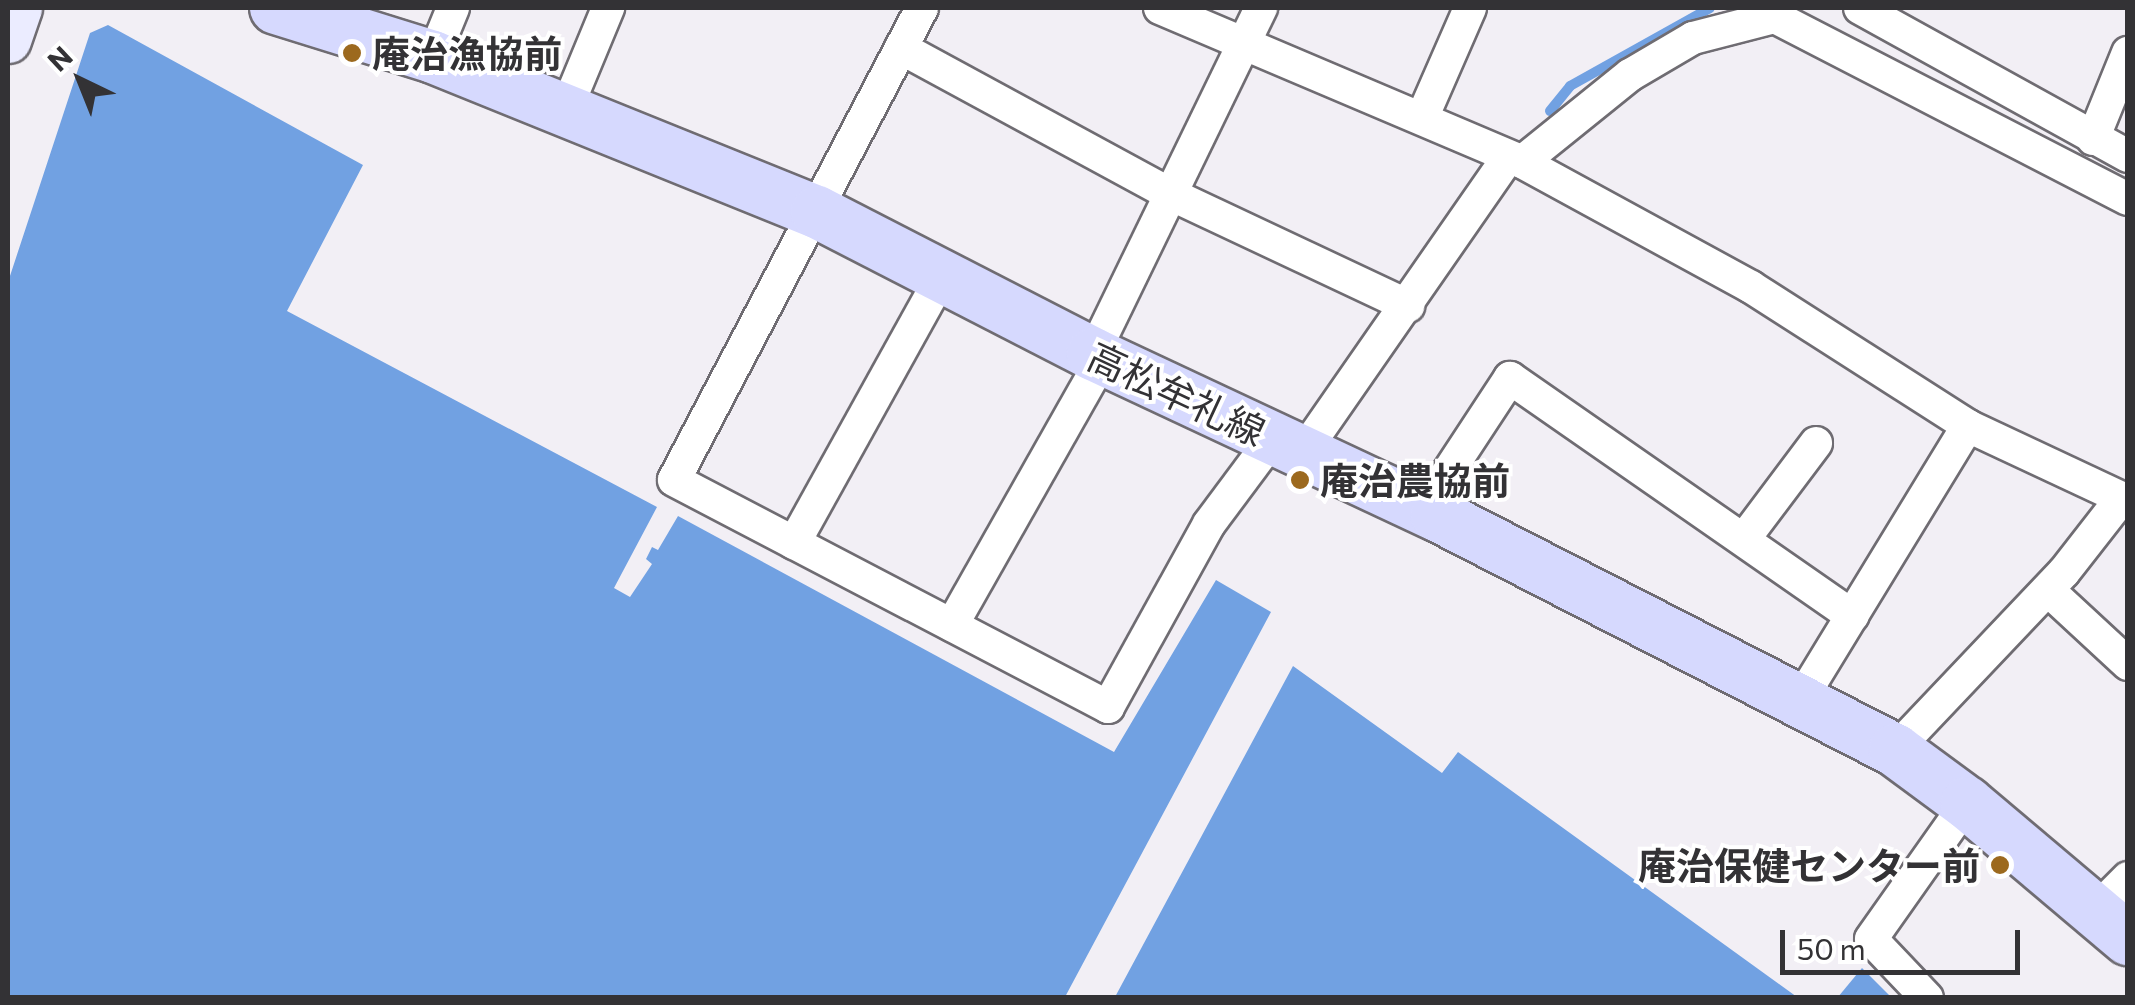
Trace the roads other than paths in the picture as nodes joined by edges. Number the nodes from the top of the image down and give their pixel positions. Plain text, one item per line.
1 (18, 8) edge
2 (276, 8) edge
3 (453, 8) edge
4 (608, 8) edge
5 (922, 8) edge
6 (1160, 8) edge
7 (1261, 8) edge
8 (1470, 8) edge
9 (1860, 8) edge
10 (1780, 12) edge
11 (8, 40) edge
12 (1246, 44) junction
13 (901, 48) junction
14 (2128, 52) edge
15 (433, 57) junction
16 (565, 112) junction
17 (1422, 118) junction
18 (2094, 138) junction
19 (2128, 156) edge
20 (1514, 160) junction
21 (1174, 196) junction
22 (2128, 199) edge
23 (817, 212) junction
24 (942, 276) junction
25 (1408, 306) junction
26 (1098, 356) junction
27 (1968, 426) junction
28 (1816, 442) dead end
29 (1288, 446) junction
30 (2124, 500) edge
31 (1424, 509) junction
32 (1744, 539) junction
33 (794, 543) junction
34 (2048, 590) junction
35 (1852, 616) junction
36 (952, 626) junction
37 (2128, 664) edge
38 (1798, 704) junction
39 (1895, 750) junction
40 (1967, 803) junction
41 (2117, 909) edge
42 (1927, 998) edge

1 - 11 street
2 - 15 main road, 高松牟礼線
3 - 15 street
4 - 16 street
5 - 13 street
6 - 12 street
7 - 12 street
8 - 17 street
9 - 18 street
10 - 20 street
10 - 22 street
12 - 17 street
12 - 21 street
13 - 21 street
13 - 23 street
14 - 18 street
15 - 16 main road, 高松牟礼線
16 - 23 main road, 高松牟礼線
17 - 20 street
18 - 19 street
20 - 25 street
20 - 27 street
21 - 25 street
21 - 26 street
23 - 24 main road, 高松牟礼線
23 - 33 street
24 - 26 main road, 高松牟礼線
24 - 33 street
25 - 29 street
26 - 29 main road, 高松牟礼線
26 - 36 street
27 - 30 street
27 - 35 street
28 - 32 street
29 - 31 main road, 高松牟礼線
29 - 36 street
30 - 34 street
31 - 32 street
31 - 38 main road, 高松牟礼線
32 - 35 street
33 - 36 street
34 - 37 street
34 - 39 street
35 - 38 street
38 - 39 main road, 高松牟礼線
39 - 40 main road, 高松牟礼線
40 - 41 main road, 高松牟礼線
40 - 42 street

